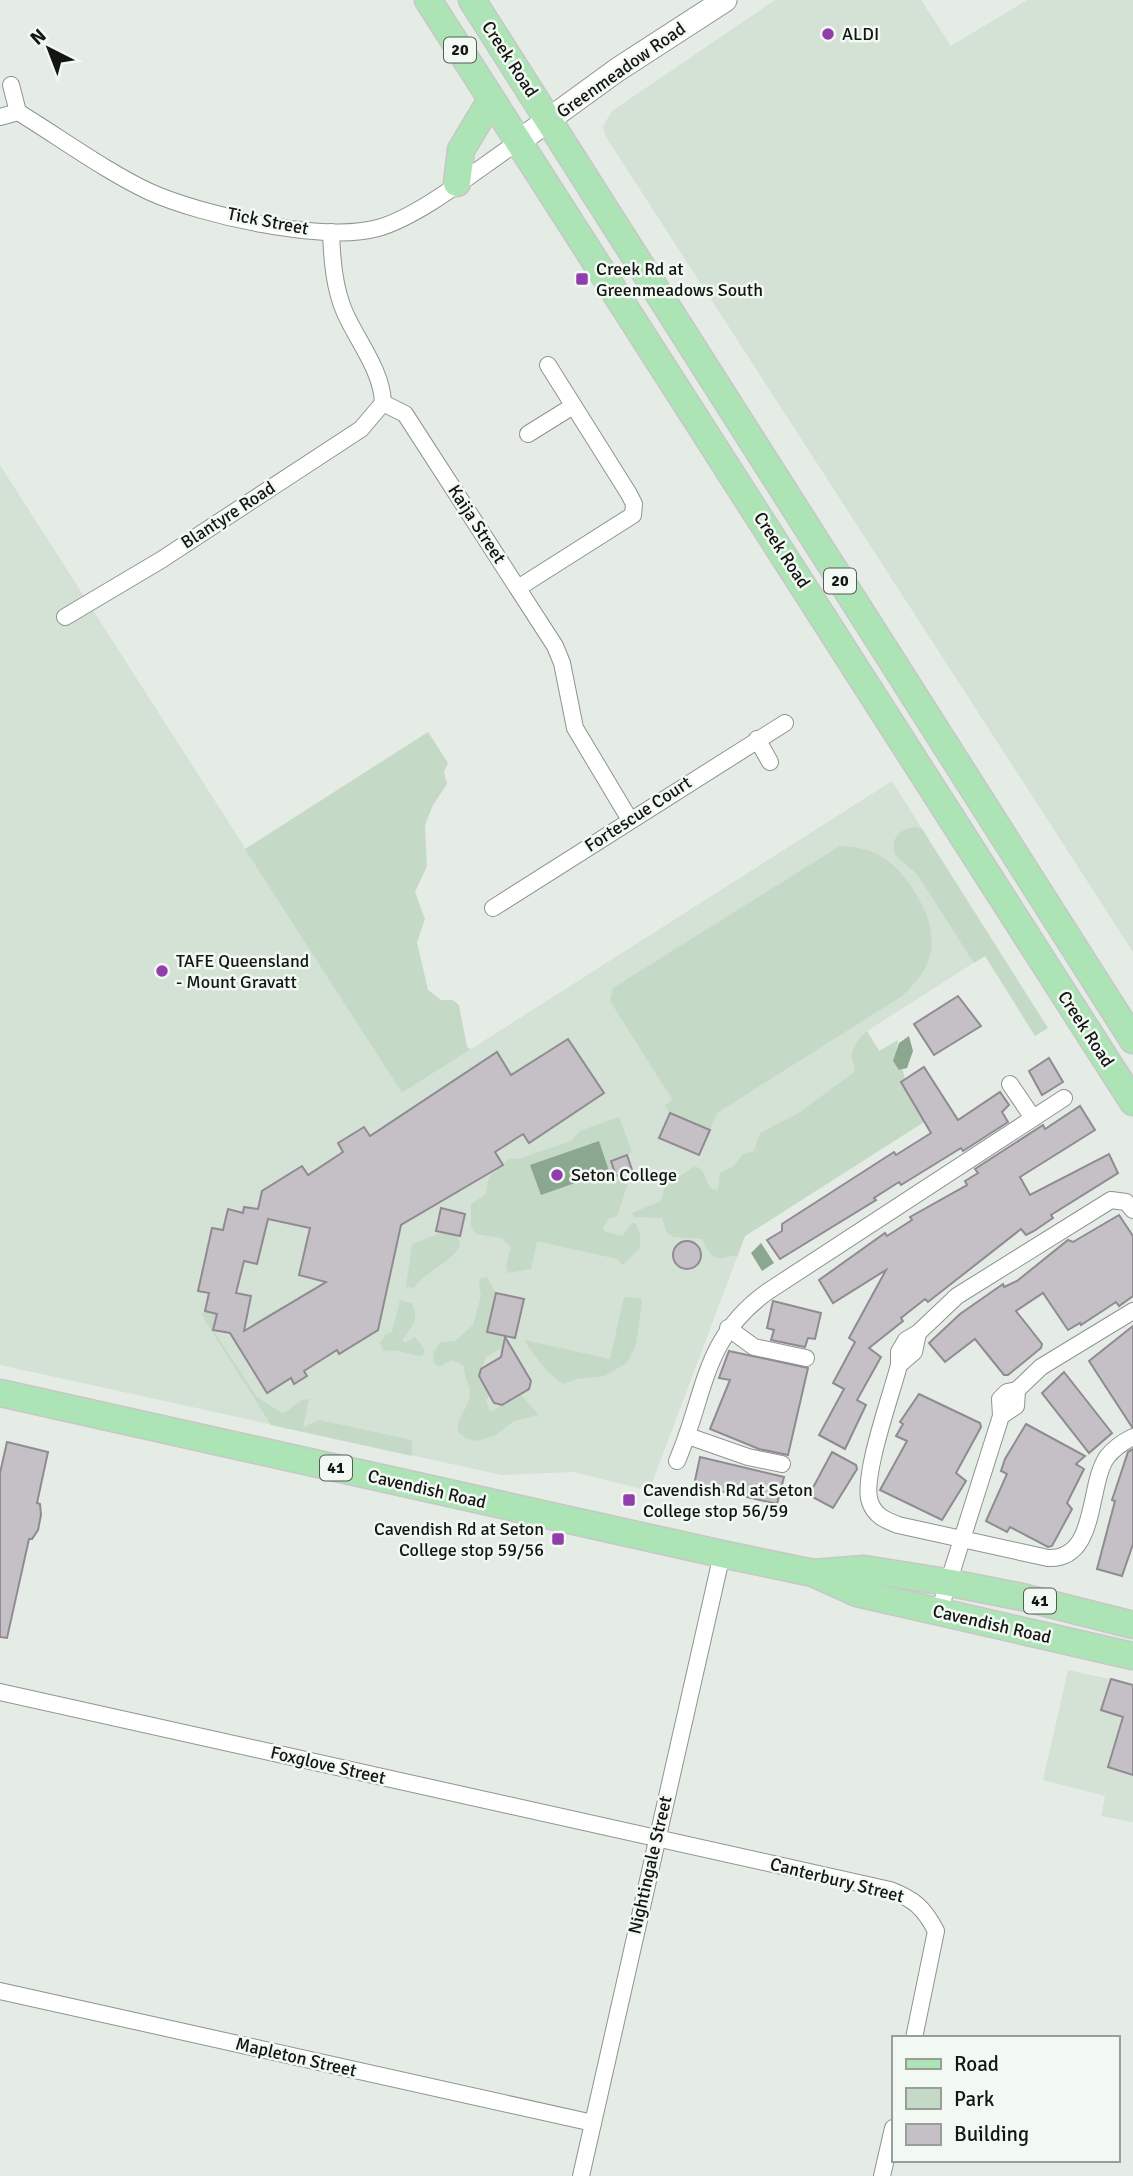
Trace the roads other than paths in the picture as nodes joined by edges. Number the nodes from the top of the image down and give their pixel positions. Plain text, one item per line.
1 (428, 0) edge
2 (472, 0) edge
3 (725, 0) edge
4 (10, 85) dead end
5 (491, 100) junction
6 (18, 112) junction
7 (0, 117) edge
8 (548, 120) junction
9 (518, 142) junction
10 (457, 183) junction
11 (331, 232) junction
12 (548, 365) dead end
13 (383, 403) junction
14 (573, 406) junction
15 (528, 434) dead end
16 (519, 588) junction
17 (65, 617) dead end
18 (785, 723) dead end
19 (757, 739) junction
20 (770, 762) dead end
21 (630, 820) junction
22 (493, 908) dead end
23 (1133, 1040) edge
24 (1010, 1084) dead end
25 (1064, 1098) dead end
26 (1133, 1102) edge
27 (1033, 1118) junction
28 (1133, 1210) edge
29 (1133, 1311) edge
30 (728, 1328) junction
31 (806, 1358) dead end
32 (0, 1393) edge
33 (688, 1436) junction
34 (1133, 1437) edge
35 (677, 1461) dead end
36 (782, 1464) dead end
37 (962, 1539) junction
38 (722, 1555) junction
39 (813, 1573) junction
40 (946, 1582) junction
41 (939, 1612) junction
42 (1133, 1625) edge
43 (1133, 1656) edge
44 (0, 1692) edge
45 (656, 1838) junction
46 (0, 1991) edge
47 (914, 2036) edge
48 (593, 2123) junction
49 (892, 2132) edge
50 (581, 2176) edge
51 (882, 2176) edge

1 - 5 main road, Creek Road / 20
2 - 8 main road, Creek Road / 20
3 - 8 street, Greenmeadow Road
4 - 6 street
5 - 9 main road, Creek Road / 20
5 - 10 main road
6 - 7 street
6 - 11 street, Tick Street
8 - 9 street, Greenmeadow Road
8 - 23 main road, Creek Road / 20
9 - 10 street, Tick Street
9 - 26 main road, Creek Road / 20
10 - 11 street, Tick Street
11 - 13 street
12 - 14 street
13 - 16 street, Kaija Street
13 - 17 street, Blantyre Road
14 - 15 street
14 - 16 street
16 - 21 street, Kaija Street
18 - 19 street, Fortescue Court
19 - 20 street
19 - 21 street, Fortescue Court
21 - 22 street, Fortescue Court
24 - 27 street
25 - 27 street
27 - 30 street
28 - 37 street
29 - 37 street
30 - 31 street
30 - 33 street
32 - 38 main road, Cavendish Road / 41
33 - 35 street
33 - 36 street
34 - 37 street
37 - 40 street
38 - 39 main road, Cavendish Road / 41
38 - 45 street, Nightingale Street
39 - 40 main road, Cavendish Road / 41
39 - 41 main road, Cavendish Road / 41
40 - 41 street
40 - 42 main road, Cavendish Road / 41
41 - 43 main road, Cavendish Road / 41
44 - 45 street, Foxglove Street
45 - 47 street, Canterbury Street
45 - 48 street, Nightingale Street
46 - 48 street, Mapleton Street
48 - 50 street, Nightingale Street
49 - 51 street

